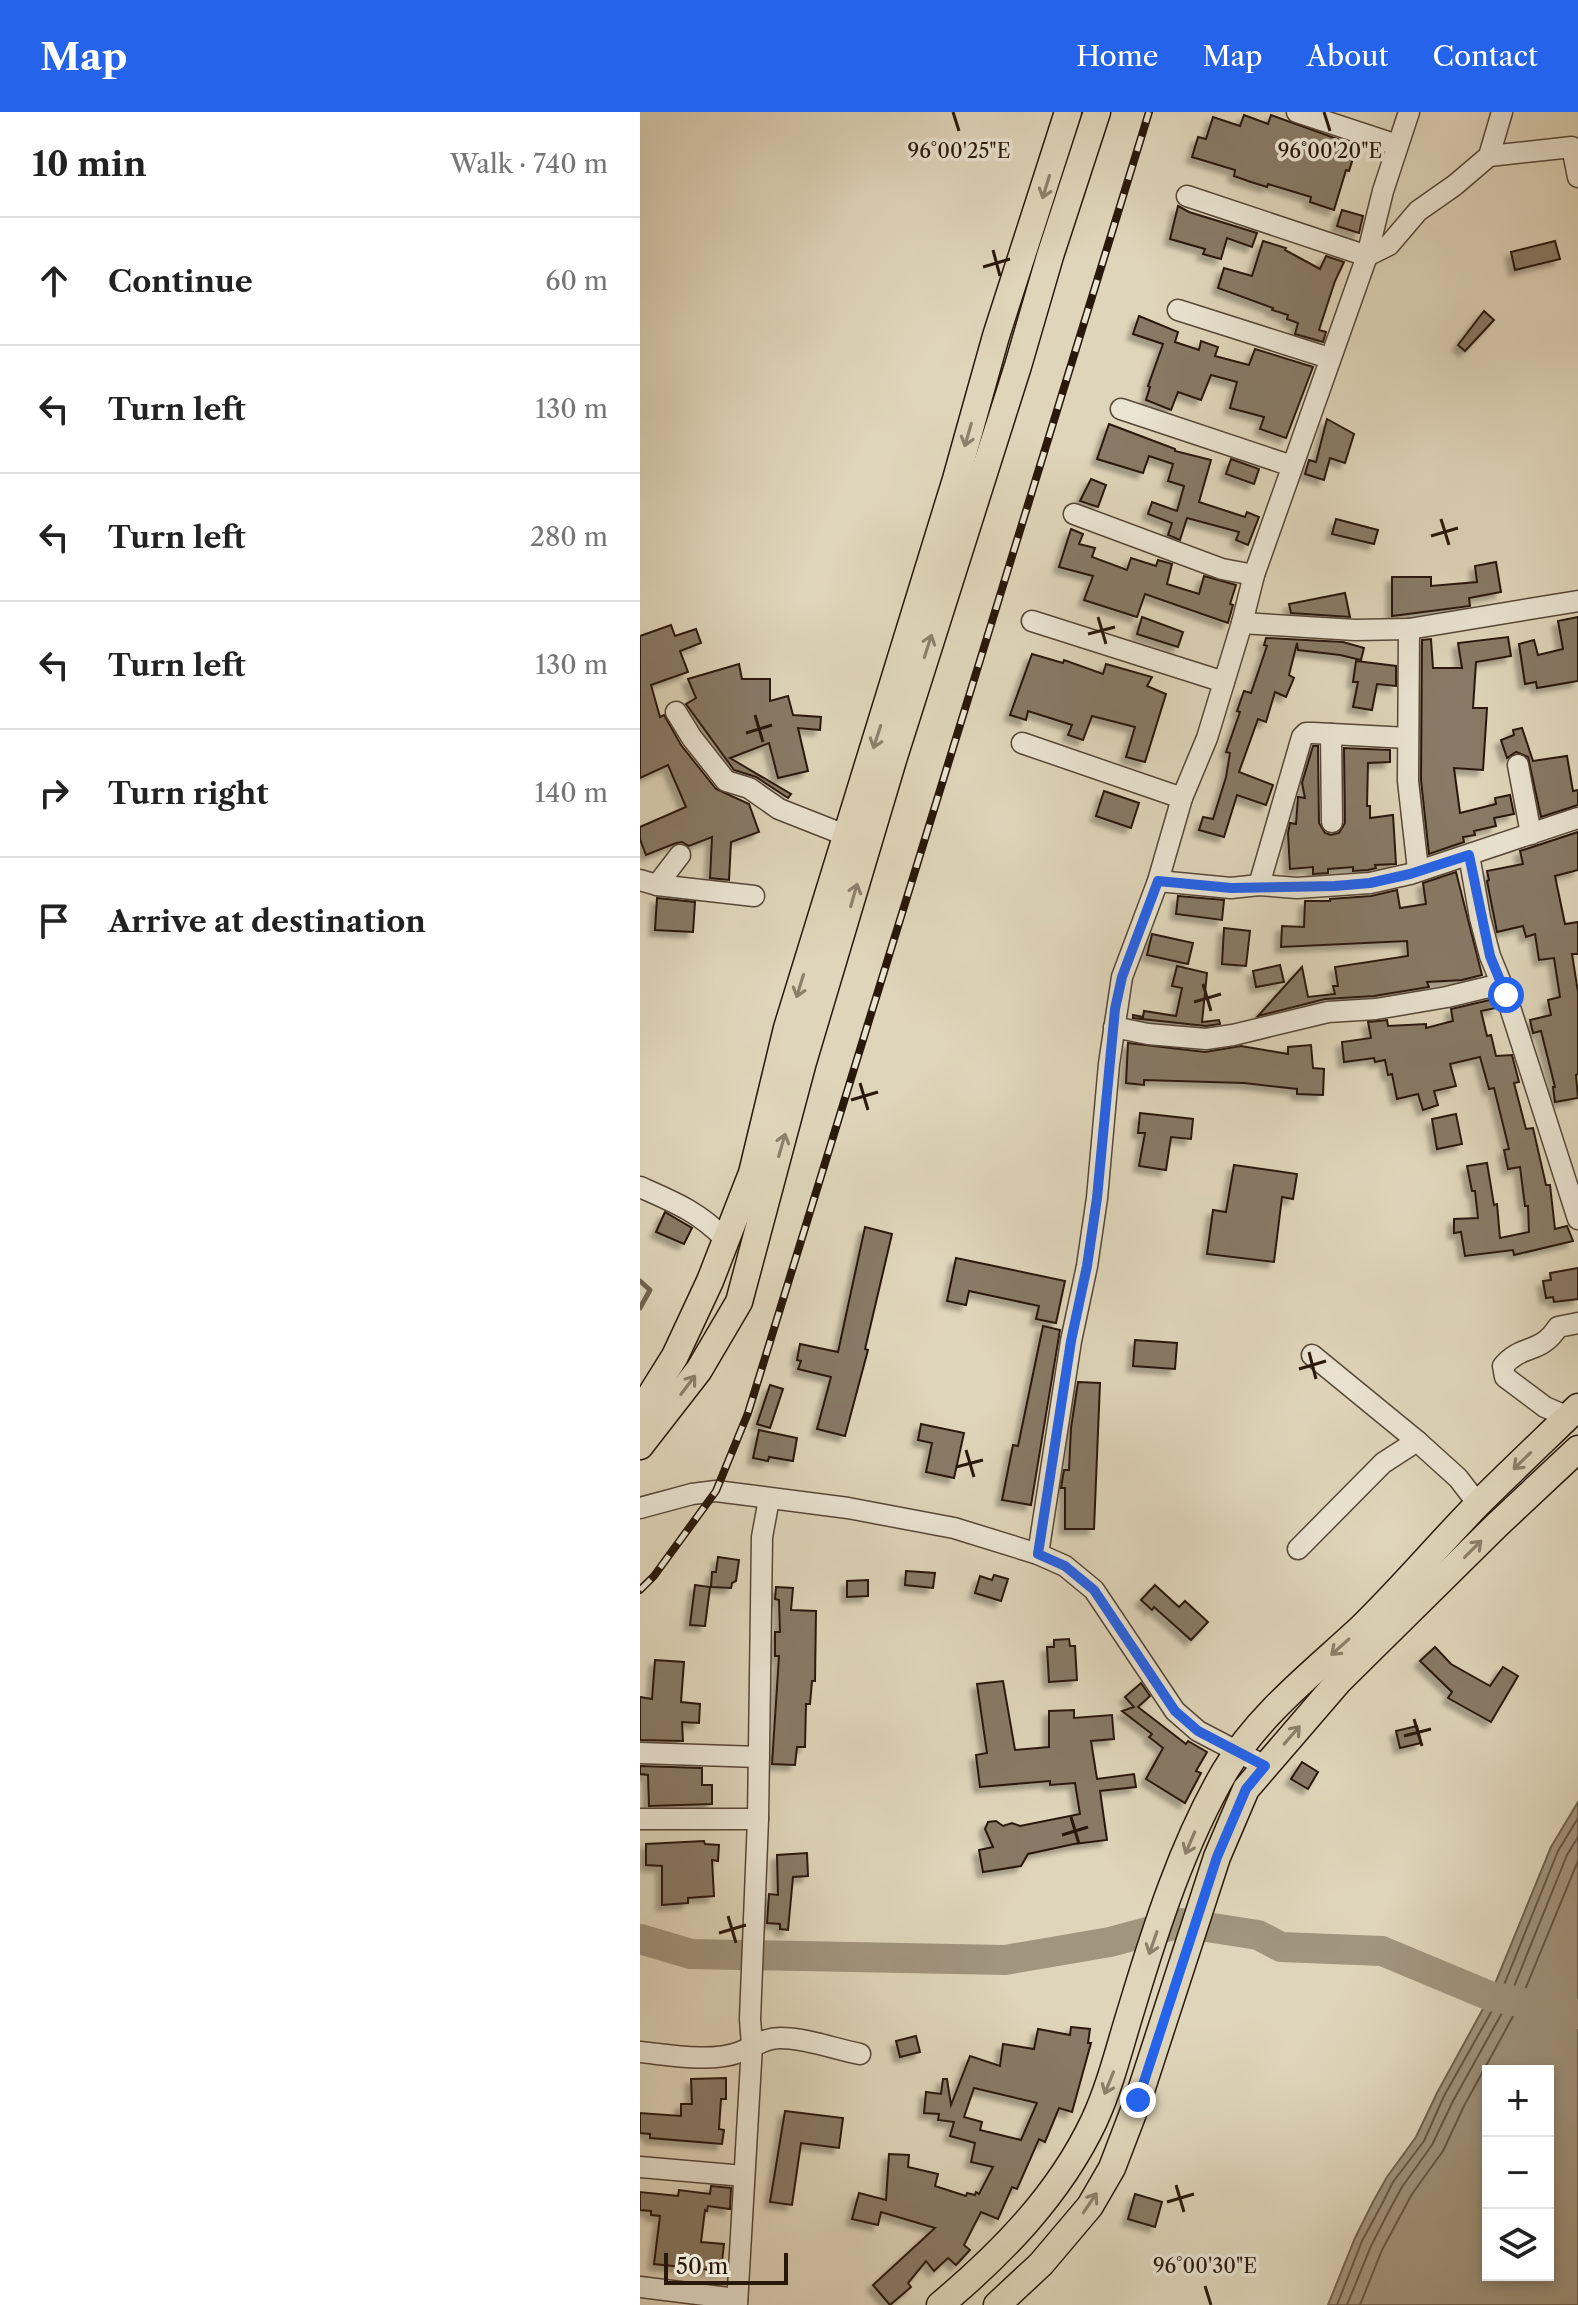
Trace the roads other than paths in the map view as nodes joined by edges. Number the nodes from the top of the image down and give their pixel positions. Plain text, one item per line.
1 (1068, 112) edge
2 (1097, 112) edge
3 (1297, 112) edge
4 (1409, 112) edge
5 (1502, 112) edge
6 (1397, 145) junction
7 (1489, 156) junction
8 (1578, 177) edge
9 (1187, 196) dead end
10 (1367, 256) junction
11 (1178, 310) dead end
12 (1329, 358) junction
13 (1121, 409) dead end
14 (1292, 466) junction
15 (1074, 514) dead end
16 (1254, 575) junction
17 (1578, 601) edge
18 (1032, 621) dead end
19 (1242, 623) junction
20 (1409, 629) junction
21 (1224, 682) junction
22 (676, 712) dead end
23 (1331, 734) junction
24 (1408, 738) junction
25 (1022, 743) dead end
26 (1518, 765) dead end
27 (1182, 798) junction
28 (1578, 818) edge
29 (1332, 822) dead end
30 (1531, 834) junction
31 (845, 835) junction
32 (680, 855) dead end
33 (1469, 855) junction
34 (1418, 870) junction
35 (1158, 881) junction
36 (649, 883) edge
37 (1259, 885) junction
38 (754, 896) dead end
39 (1501, 984) junction
40 (1114, 1027) junction
41 (640, 1187) edge
42 (1578, 1217) edge
43 (725, 1239) junction
44 (1578, 1323) edge
45 (1312, 1355) dead end
46 (640, 1412) edge
47 (1573, 1412) edge
48 (1417, 1441) junction
49 (640, 1446) edge
50 (1578, 1449) edge
51 (769, 1499) junction
52 (1478, 1504) junction
53 (640, 1508) edge
54 (1298, 1549) dead end
55 (1038, 1554) junction
56 (1238, 1752) junction
57 (640, 1753) edge
58 (759, 1757) junction
59 (1265, 1766) junction
60 (640, 1819) edge
61 (758, 1819) junction
62 (752, 2045) junction
63 (640, 2052) edge
64 (860, 2054) dead end
65 (640, 2167) edge
66 (744, 2176) junction
67 (1008, 2241) junction
68 (1041, 2264) junction
69 (640, 2287) edge
70 (737, 2302) edge
71 (940, 2305) edge
72 (997, 2305) edge

1 -> 31 main road
49 -> 2 main road
3 - 6 street
4 - 6 street
5 - 7 street
6 - 10 street
7 - 8 street
7 - 10 street
9 - 10 street
10 - 12 street
11 - 12 street
12 - 14 street
13 - 14 street
14 - 16 street
15 - 16 street
16 - 19 street
17 - 20 street
18 - 21 street
19 - 20 street
19 - 21 street
20 - 24 street
21 - 27 street
22 - 31 street
23 - 24 street
23 - 29 street
23 - 37 street
24 - 34 street
25 - 27 street
26 - 30 street
27 - 35 street
28 - 30 street
30 - 33 street
31 -> 43 main road
32 - 36 street
33 - 34 street
33 - 39 street
34 - 37 street
35 - 37 street
35 - 40 street
36 - 38 street
39 - 40 street
39 - 42 street
40 - 55 street
41 - 43 street
43 - 46 main road
44 - 47 street
45 - 48 street
47 -> 52 main road
48 - 52 street
48 - 54 street
59 -> 50 main road
51 - 53 street
51 - 55 street
51 - 58 street
52 -> 56 main road
55 - 56 street
56 - 59 street
56 -> 67 main road
57 - 58 street
58 - 61 street
68 -> 59 main road
60 - 61 street
61 - 62 street
62 - 63 street
62 - 64 street
62 - 66 street
65 - 66 street
66 - 70 street
67 - 68 main road
67 - 71 main road
68 - 72 main road
69 - 70 street

